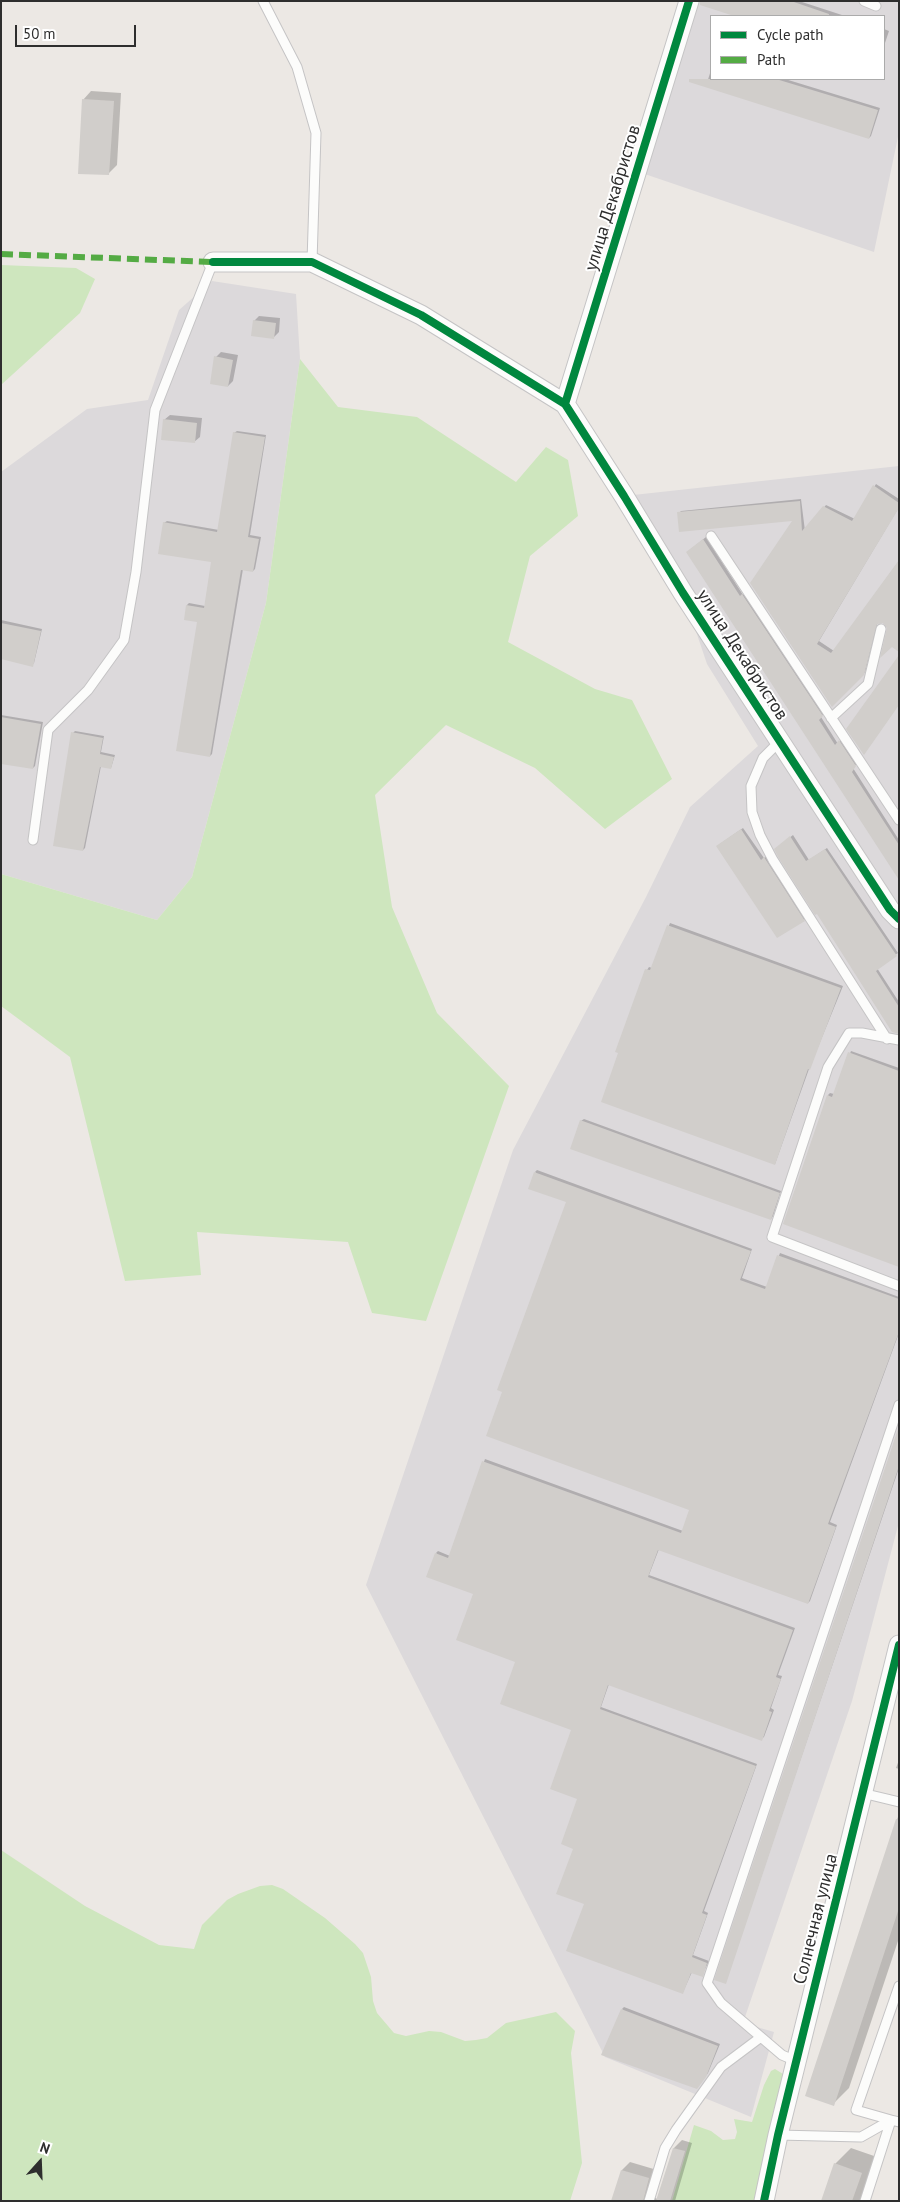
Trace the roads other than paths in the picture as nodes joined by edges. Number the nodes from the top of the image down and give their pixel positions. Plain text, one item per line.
1 (263, 1) edge
2 (689, 1) edge
3 (864, 1) edge
4 (876, 6) dead end
5 (213, 262) joint
6 (312, 262) junction
7 (565, 404) junction
8 (711, 536) dead end
9 (881, 629) dead end
10 (831, 718) junction
11 (780, 740) junction
12 (899, 820) edge
13 (33, 840) dead end
14 (899, 919) edge
15 (887, 1039) junction
16 (899, 1040) edge
17 (899, 1286) edge
18 (899, 1405) edge
19 (899, 1645) edge
20 (862, 1793) junction
21 (899, 1802) edge
22 (899, 1986) edge
23 (761, 2036) junction
24 (796, 2061) junction
25 (895, 2121) edge
26 (778, 2135) junction
27 (649, 2201) edge
28 (764, 2201) edge
29 (865, 2201) edge

1 - 6 lane
2 - 7 street, улица Декабристов
3 - 4 lane
5 - 6 street, улица Декабристов
5 - 13 lane
6 - 7 street, улица Декабристов
7 - 11 street, улица Декабристов
8 - 10 lane
9 - 10 lane
10 - 12 lane
11 - 14 street, улица Декабристов
11 - 15 lane
15 - 16 lane
15 - 17 lane
18 - 23 lane
19 - 20 street, Солнечная улица
20 - 21 lane
20 - 24 street, Солнечная улица
22 - 25 lane
23 - 24 lane
23 - 27 lane
24 - 26 street, Солнечная улица
25 - 26 lane
25 - 29 lane
26 - 28 street, Солнечная улица

